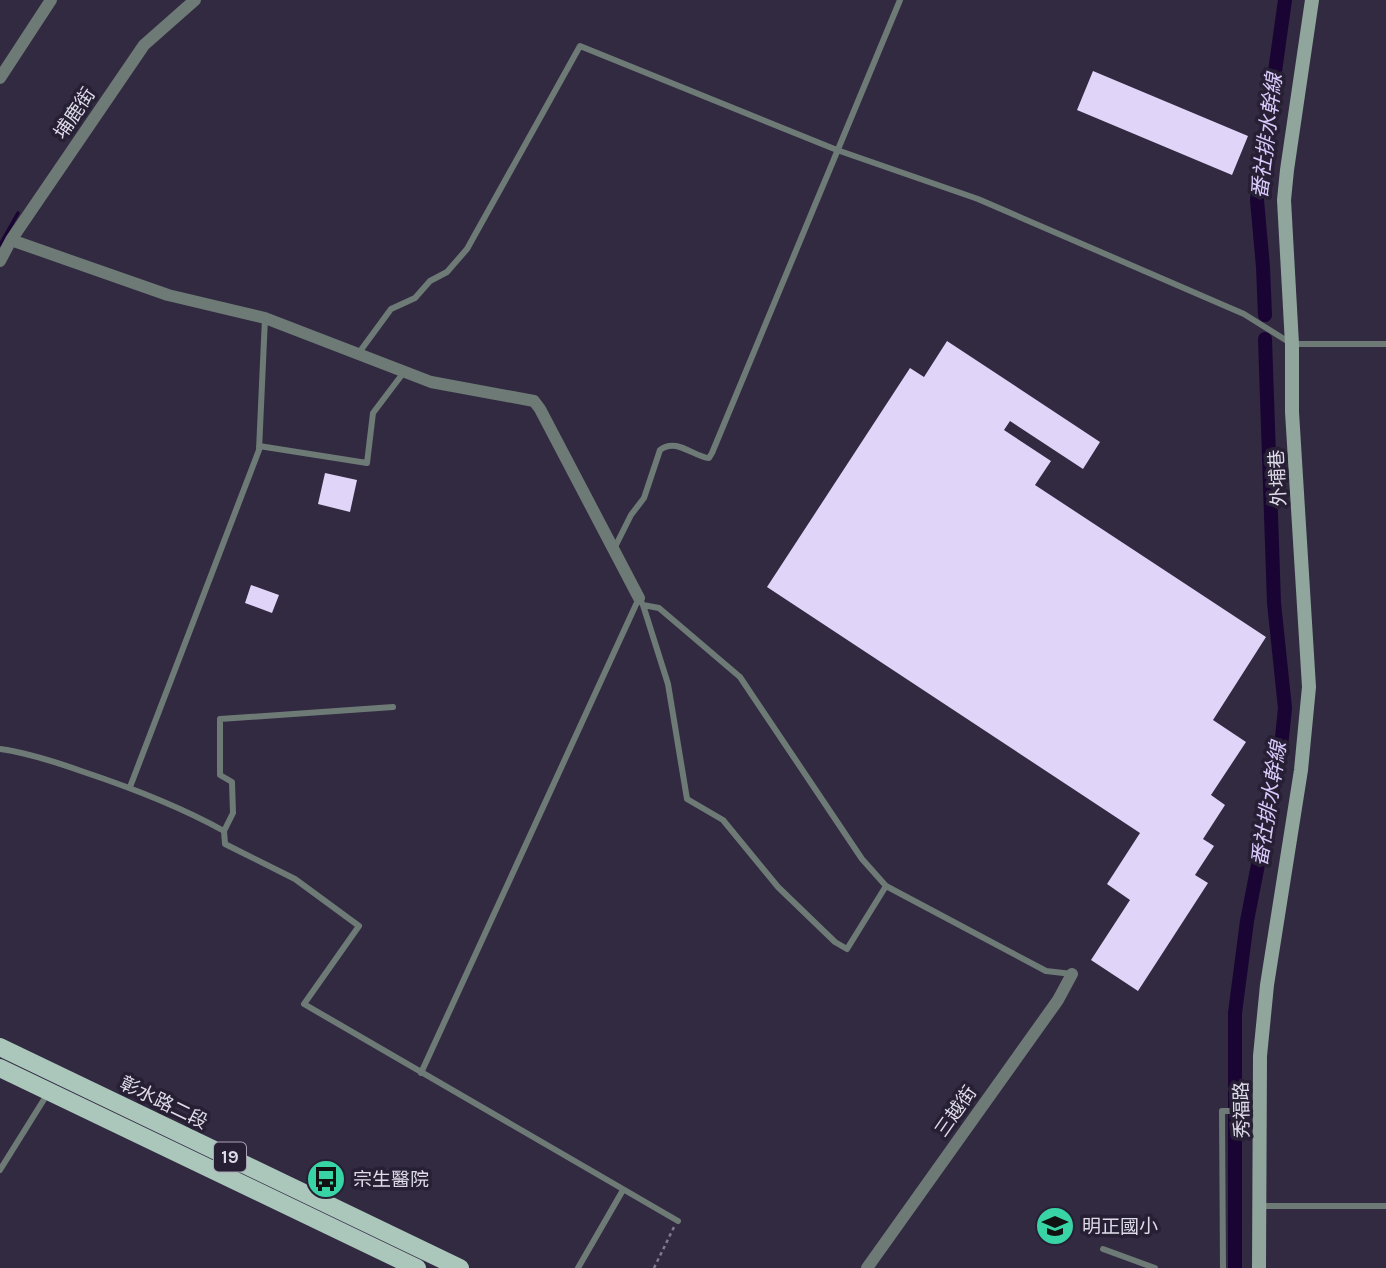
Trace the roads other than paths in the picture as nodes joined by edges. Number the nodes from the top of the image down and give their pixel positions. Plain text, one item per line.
1 (51, 0) edge
2 (195, 0) edge
3 (900, 0) edge
4 (1312, 0) edge
5 (0, 78) edge
6 (837, 150) junction
7 (11, 240) junction
8 (0, 261) edge
9 (265, 318) junction
10 (1292, 344) junction
11 (1386, 344) edge
12 (358, 354) junction
13 (404, 372) junction
14 (259, 446) junction
15 (614, 549) junction
16 (641, 602) junction
17 (393, 707) dead end
18 (0, 750) edge
19 (130, 787) junction
20 (224, 831) junction
21 (886, 886) junction
22 (1272, 953) joint
23 (1072, 974) joint
24 (0, 1047) edge
25 (0, 1068) edge
26 (421, 1073) junction
27 (49, 1091) junction
28 (1260, 1111) junction
29 (0, 1170) edge
30 (623, 1190) junction
31 (329, 1204) junction
32 (1261, 1206) junction
33 (1386, 1206) edge
34 (678, 1221) road end
35 (321, 1222) junction
36 (1103, 1250) dead end
37 (417, 1268) edge
38 (460, 1268) edge
39 (578, 1268) edge
40 (867, 1268) edge
41 (1155, 1268) edge
42 (1223, 1268) edge
43 (1259, 1268) edge

1 - 5 street
2 - 7 street, 埔鹿街
3 - 6 lane
4 - 10 street, 外埔巷
6 - 10 lane
6 - 12 lane
6 - 15 lane
7 - 8 street, 埔鹿街
7 - 9 street
9 - 12 street
9 - 14 lane
10 - 11 lane
10 - 22 street, 外埔巷
12 - 13 street
13 - 14 lane
13 - 15 street
14 - 19 lane
15 - 16 street
16 - 21 lane
16 - 21 lane
16 - 26 lane
17 - 20 lane
18 - 19 lane
19 - 20 lane
20 - 26 lane
21 - 23 lane
22 - 28 street, 秀福路
23 - 40 street, 三越街
24 - 31 main road, 彰水路二段 / 19
25 - 27 main road, 彰水路二段 / 19
26 - 30 lane
27 - 29 lane
27 - 35 main road, 彰水路二段 / 19
28 - 32 street, 秀福路
28 - 42 lane
30 - 34 lane
30 - 39 lane
31 - 35 main road
31 - 38 main road, 彰水路二段 / 19
32 - 33 lane
32 - 43 street, 秀福路
35 - 37 main road, 彰水路二段 / 19
36 - 41 lane

